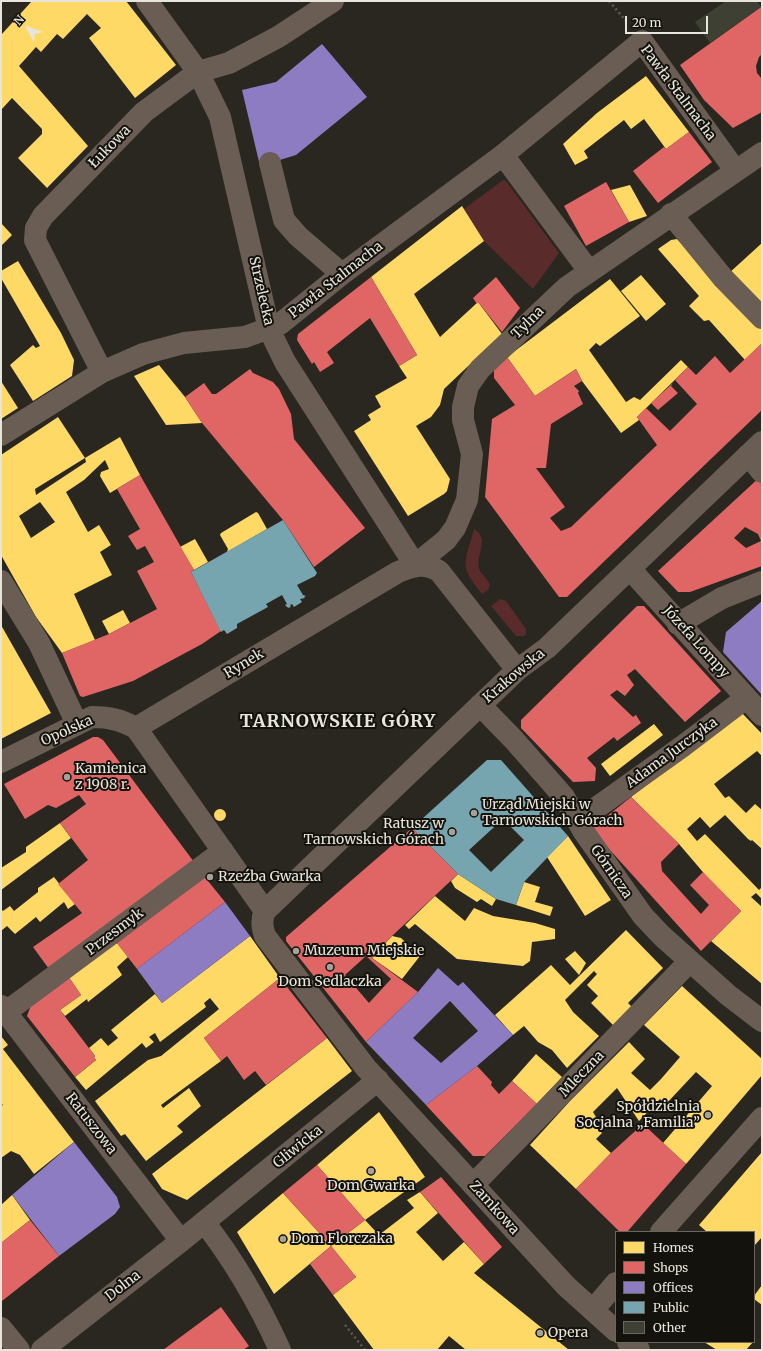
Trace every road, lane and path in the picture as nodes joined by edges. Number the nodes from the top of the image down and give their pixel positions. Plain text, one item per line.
1 (147, 1) edge
2 (333, 1) edge
3 (198, 72) junction
4 (762, 153) edge
5 (503, 155) junction
6 (270, 163) dead end
7 (735, 170) junction
8 (671, 214) junction
9 (589, 271) junction
10 (342, 274) junction
11 (762, 318) edge
12 (269, 329) junction
13 (102, 372) junction
14 (1, 435) edge
15 (755, 448) edge
16 (762, 472) edge
17 (415, 565) junction
18 (630, 569) junction
19 (1, 581) edge
20 (762, 582) edge
21 (678, 624) junction
22 (517, 670) junction
23 (746, 698) junction
24 (480, 705) junction
25 (762, 715) edge
26 (84, 721) junction
27 (136, 728) junction
28 (1, 762) edge
29 (578, 821) junction
30 (223, 851) junction
31 (265, 911) junction
32 (690, 961) junction
33 (3, 1009) edge
34 (762, 1021) edge
35 (378, 1080) junction
36 (762, 1118) edge
37 (473, 1185) junction
38 (204, 1222) junction
39 (662, 1231) edge
40 (181, 1241) junction
41 (615, 1284) edge
42 (593, 1310) junction
43 (345, 1325) dead end
44 (1, 1328) edge
45 (615, 1330) edge
46 (628, 1343) edge
47 (19, 1350) edge
48 (42, 1350) edge
49 (280, 1350) edge
50 (365, 1350) edge
51 (639, 1350) edge

1 - 3 street, Strzelecka
2 - 3 street, Łukowa
3 - 12 street, Strzelecka
3 - 13 street, Łukowa
4 - 7 street, Tylna
5 - 7 street, Pawła Stalmacha
5 - 9 street
5 - 10 street, Pawła Stalmacha
6 - 10 street
7 - 8 street, Tylna
8 - 9 street, Tylna
8 - 11 street
9 - 17 street, Tylna
10 - 12 street, Pawła Stalmacha
12 - 13 street, Pawła Stalmacha
12 - 17 street, Strzelecka
13 - 14 street, Pawła Stalmacha
15 - 16 street
15 - 18 street, Krakowska
17 - 22 street
17 - 27 street, Rynek
18 - 21 street, Józefa Lompy
18 - 22 street, Krakowska
19 - 26 street
20 - 21 street
21 - 23 street, Józefa Lompy
22 - 24 street, Krakowska
23 - 25 street, Józefa Lompy
23 - 29 street, Adama Jurczyka
24 - 29 street, Górnicza
24 - 31 street, Krakowska
26 - 27 street, Opolska
26 - 28 street, Opolska
27 - 30 street
29 - 32 street, Górnicza
30 - 31 street
30 - 33 street, Przesmyk
31 - 35 street
32 - 34 street, Górnicza
32 - 37 street, Mleczna
33 - 40 street, Ratuszowa
35 - 37 street, Zamkowa
35 - 38 street, Gliwicka
36 - 39 street
37 - 42 street, Zamkowa
38 - 40 street, Dolna
38 - 49 street
40 - 48 street, Dolna
41 - 42 street
42 - 45 street, Zamkowa
43 - 50 path
44 - 47 street
46 - 51 street

